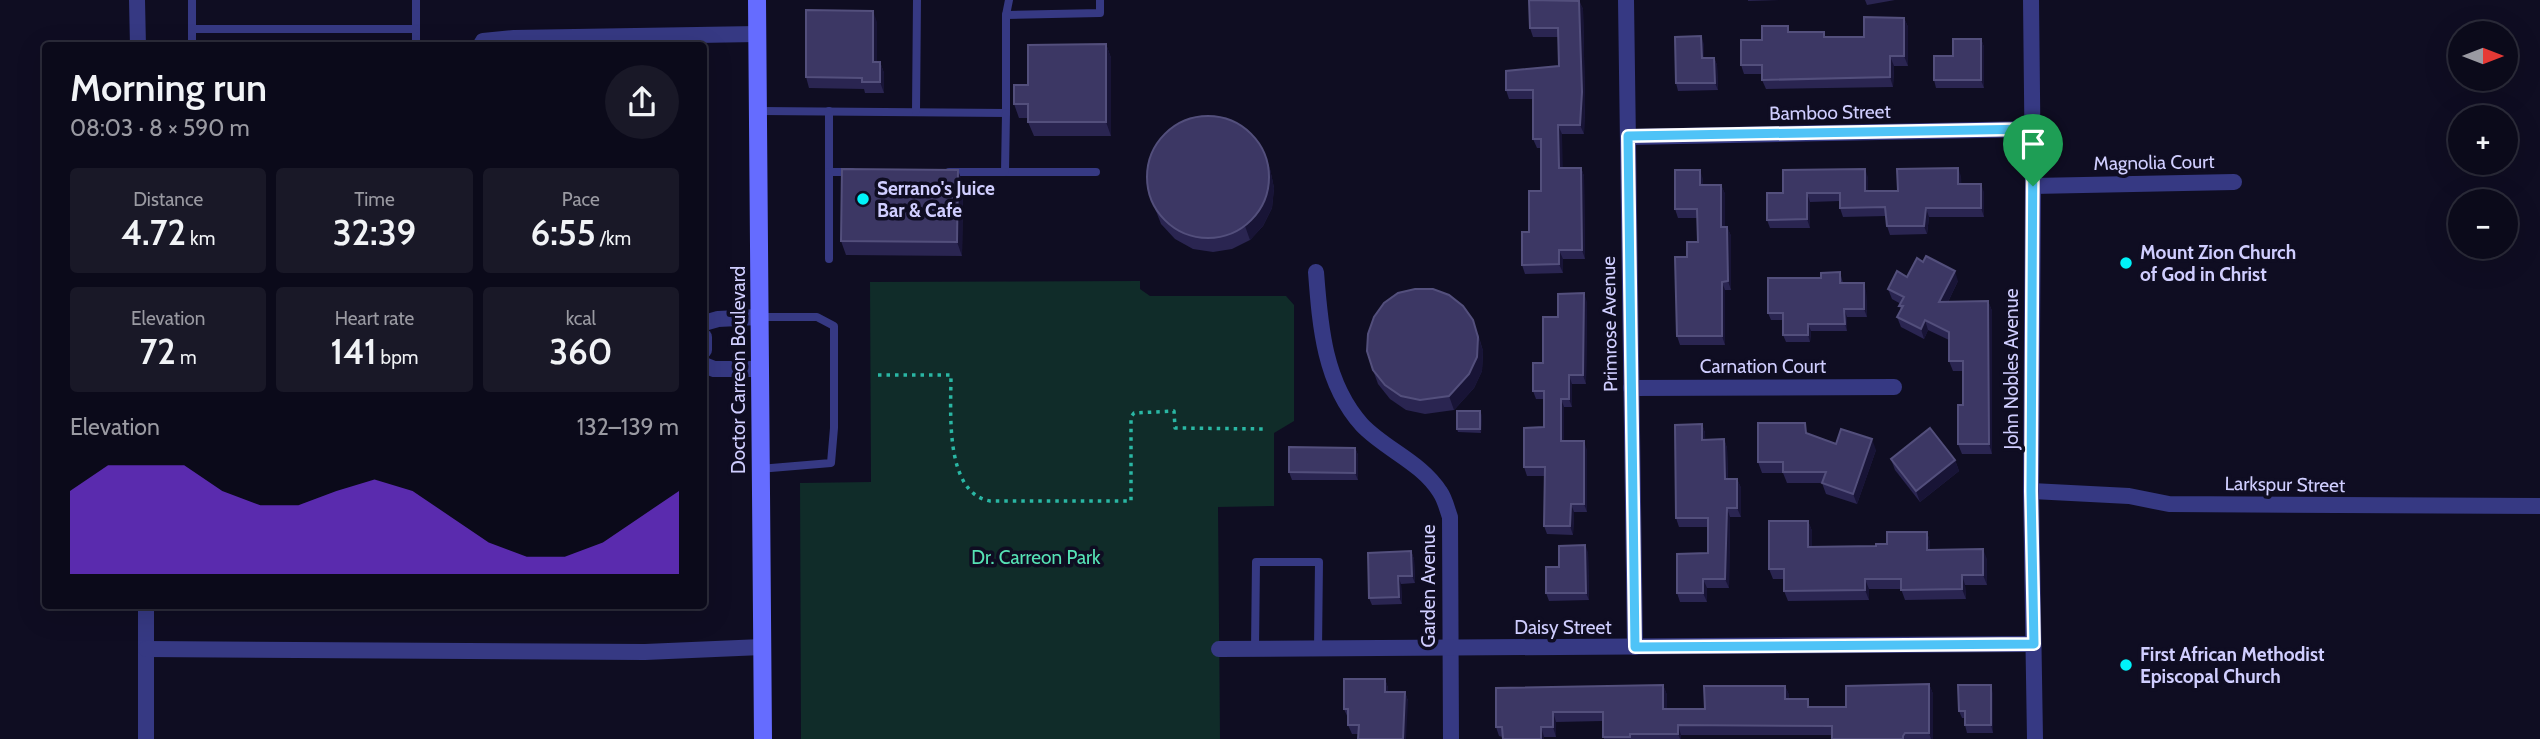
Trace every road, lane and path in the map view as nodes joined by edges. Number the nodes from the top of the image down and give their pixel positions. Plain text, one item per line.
1 (137, 0) edge
2 (192, 0) edge
3 (416, 0) edge
4 (757, 0) edge
5 (917, 0) edge
6 (1009, 0) edge
7 (1100, 0) edge
8 (1626, 0) edge
9 (2031, 0) edge
10 (1006, 15) junction
11 (192, 29) junction
12 (416, 29) junction
13 (757, 34) junction
14 (138, 42) edge
15 (192, 42) edge
16 (416, 42) edge
17 (482, 42) edge
18 (758, 111) junction
19 (829, 111) junction
20 (916, 111) junction
21 (1006, 113) junction
22 (2033, 129) junction
23 (1628, 136) junction
24 (829, 172) junction
25 (856, 172) edge
26 (937, 172) edge
27 (1005, 172) junction
28 (1096, 172) dead end
29 (2234, 182) dead end
30 (2033, 186) junction
31 (829, 259) dead end
32 (1316, 272) dead end
33 (758, 317) junction
34 (707, 322) edge
35 (707, 366) edge
36 (759, 369) junction
37 (878, 375) dead end
38 (1895, 387) dead end
39 (1631, 388) junction
40 (1267, 429) dead end
41 (760, 469) junction
42 (2031, 491) junction
43 (2540, 506) edge
44 (146, 609) edge
45 (2034, 644) junction
46 (1635, 647) junction
47 (762, 648) junction
48 (146, 649) junction
49 (1219, 649) dead end
50 (1255, 649) junction
51 (1318, 649) junction
52 (1450, 649) junction
53 (146, 739) edge
54 (763, 739) edge
55 (1451, 739) edge
56 (2035, 739) edge

1 - 14 street
2 - 11 lane
3 - 12 lane
4 - 13 main road, Doctor Carreon Boulevard
5 - 20 lane
6 - 10 lane
7 - 10 lane
8 - 23 street, Primrose Avenue
9 - 22 street, John Nobles Avenue
10 - 21 lane
11 - 12 lane
11 - 15 lane
12 - 16 lane
13 - 17 street
13 - 18 main road, Doctor Carreon Boulevard
18 - 19 lane
18 - 33 main road, Doctor Carreon Boulevard
19 - 20 lane
19 - 24 lane
20 - 21 lane
21 - 27 lane
22 - 23 street, Bamboo Street
22 - 30 street, John Nobles Avenue
23 - 39 street, Primrose Avenue
24 - 25 lane
24 - 31 lane
26 - 27 lane
27 - 28 lane
29 - 30 street, Magnolia Court
30 - 42 street, John Nobles Avenue
32 - 52 street, Garden Avenue
33 - 34 street
33 - 36 main road, Doctor Carreon Boulevard
33 - 41 lane
35 - 36 street
36 - 41 main road, Doctor Carreon Boulevard
37 - 40 path
38 - 39 street, Carnation Court
39 - 46 street, Primrose Avenue
41 - 47 main road, Doctor Carreon Boulevard
42 - 43 street, Larkspur Street
42 - 45 street, John Nobles Avenue
44 - 48 street
45 - 46 street, Daisy Street
45 - 56 street, John Nobles Avenue
46 - 52 street, Daisy Street
47 - 48 street
47 - 54 main road, Doctor Carreon Boulevard
48 - 53 street
49 - 50 street, Daisy Street
50 - 51 street, Daisy Street
50 - 51 lane
51 - 52 street, Daisy Street
52 - 55 street, Garden Avenue

